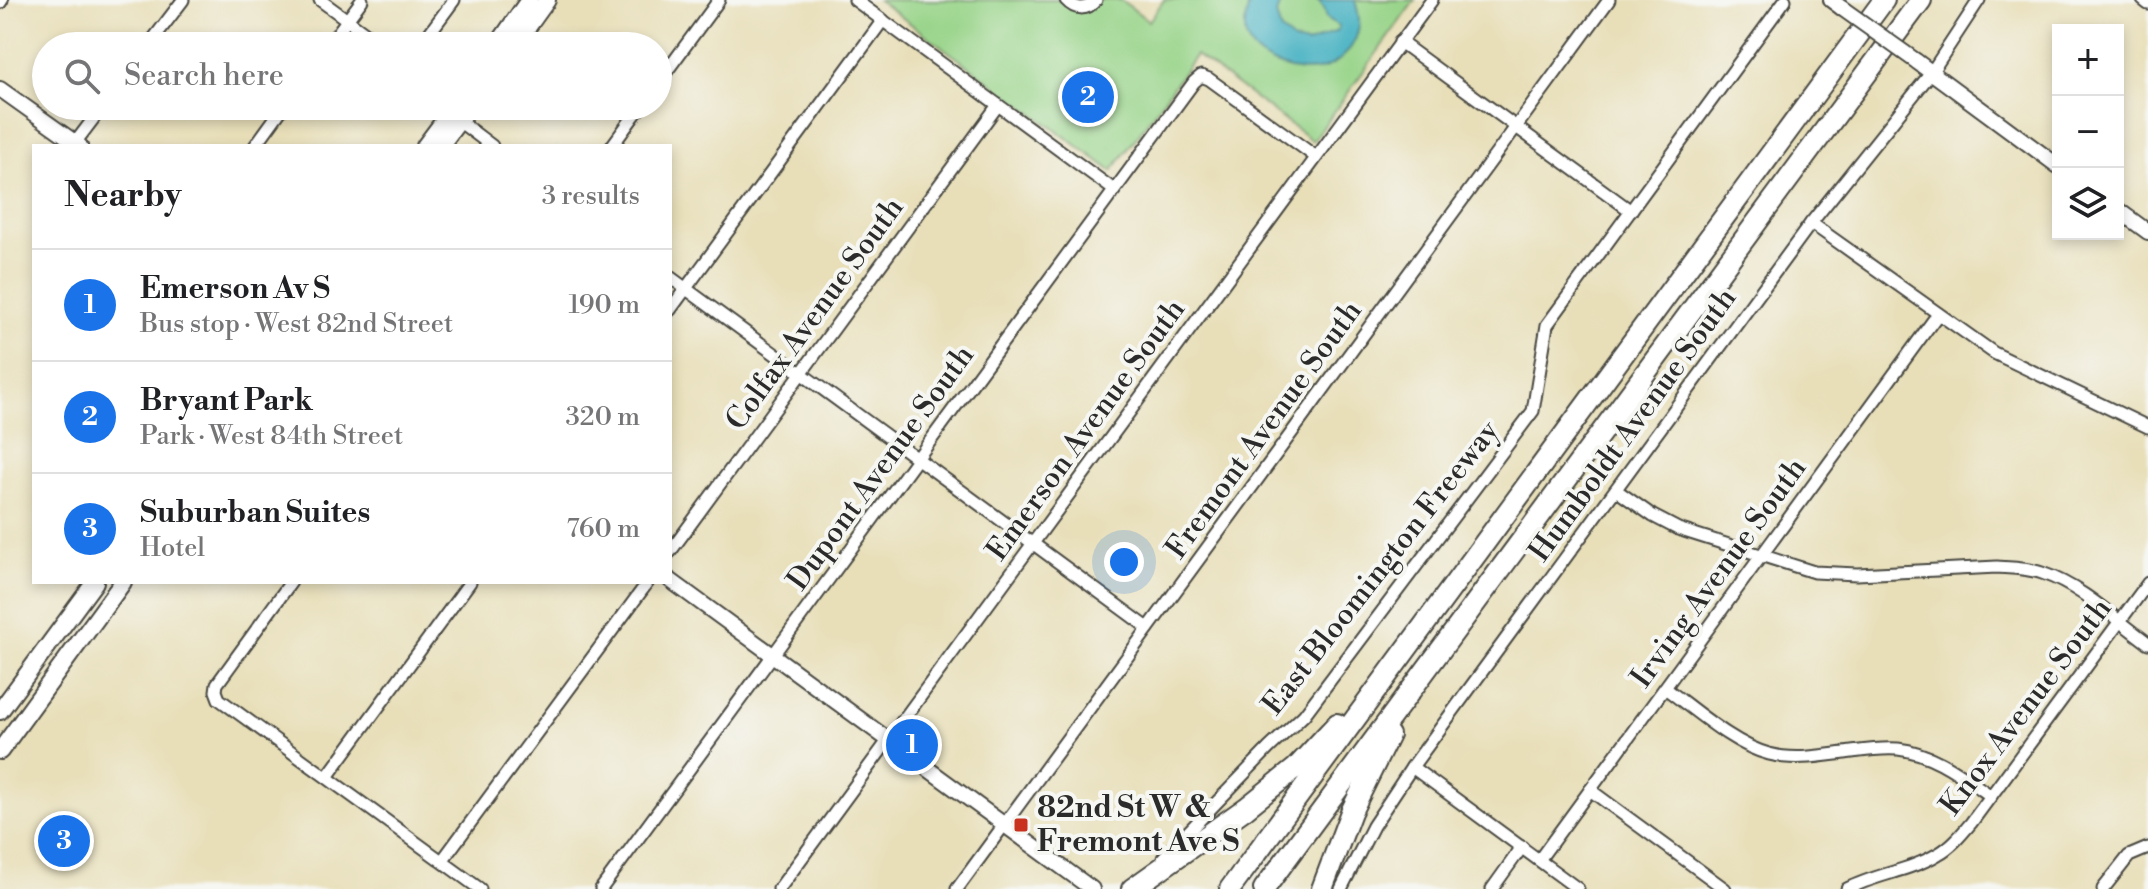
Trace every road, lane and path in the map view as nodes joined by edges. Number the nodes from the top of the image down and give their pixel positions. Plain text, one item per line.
1 (183, 0) edge
2 (320, 0) edge
3 (362, 0) edge
4 (454, 0) edge
5 (529, 0) edge
6 (547, 0) edge
7 (719, 0) edge
8 (855, 0) edge
9 (1066, 0) edge
10 (1096, 0) edge
11 (1432, 0) edge
12 (1609, 0) edge
13 (1785, 0) edge
14 (1831, 0) edge
15 (1884, 0) edge
16 (1921, 0) edge
17 (1979, 0) edge
18 (2143, 0) edge
19 (2148, 4) edge
20 (347, 20) junction
21 (883, 20) junction
22 (159, 32) edge
23 (338, 32) edge
24 (364, 32) edge
25 (430, 32) edge
26 (507, 32) edge
27 (524, 32) edge
28 (1400, 42) junction
29 (672, 64) edge
30 (1931, 73) junction
31 (0, 89) edge
32 (998, 105) junction
33 (32, 112) edge
34 (43, 120) edge
35 (94, 120) edge
36 (274, 120) edge
37 (451, 120) edge
38 (454, 120) edge
39 (464, 120) edge
40 (631, 120) edge
41 (1515, 127) junction
42 (76, 144) edge
43 (78, 144) edge
44 (256, 144) edge
45 (427, 144) edge
46 (441, 144) edge
47 (490, 144) edge
48 (613, 144) edge
49 (1316, 157) junction
50 (2052, 162) edge
51 (1114, 190) junction
52 (1631, 211) junction
53 (2124, 214) edge
54 (1811, 223) junction
55 (2148, 232) edge
56 (672, 278) edge
57 (686, 288) junction
58 (672, 307) edge
59 (1938, 314) junction
60 (801, 374) junction
61 (2148, 427) edge
62 (917, 459) junction
63 (1616, 490) junction
64 (1033, 544) junction
65 (672, 549) edge
66 (1761, 556) junction
67 (672, 581) edge
68 (2148, 583) edge
69 (94, 584) edge
70 (122, 584) edge
71 (290, 584) edge
72 (469, 584) edge
73 (647, 584) edge
74 (2119, 622) junction
75 (1148, 628) junction
76 (2148, 643) edge
77 (772, 655) junction
78 (1431, 661) junction
79 (1380, 683) junction
80 (1665, 688) junction
81 (0, 711) edge
82 (889, 740) junction
83 (0, 751) edge
84 (1412, 767) junction
85 (327, 777) junction
86 (1590, 790) junction
87 (1991, 796) junction
88 (1004, 825) junction
89 (1522, 847) junction
90 (2148, 848) edge
91 (1539, 860) junction
92 (442, 861) junction
93 (1134, 887) edge
94 (480, 889) edge
95 (601, 889) edge
96 (779, 889) edge
97 (957, 889) edge
98 (1092, 889) edge
99 (1230, 889) edge
100 (1264, 889) edge
101 (1322, 889) edge
102 (1341, 889) edge
103 (1492, 889) edge
104 (1578, 889) edge
105 (1725, 889) edge
106 (1847, 889) edge
107 (2103, 889) edge

1 - 22 street
2 - 20 street
3 - 20 street
4 - 25 street
5 - 26 main road
6 - 27 main road
7 - 29 street
8 - 21 street
9 - 10 street
11 - 28 street, Emerson Avenue South
12 - 41 street, Fremont Avenue South
13 - 52 street
14 - 30 street, bridge
15 - 79 highway
16 - 78 highway
17 - 30 street, Humboldt Avenue South
18 - 19 street
20 - 23 street
20 - 24 street
21 - 32 street
21 - 57 street
28 - 41 street
28 - 49 street, Emerson Avenue South
30 - 50 street
30 - 54 street, Humboldt Avenue South
31 - 33 street
32 - 51 street
32 - 60 street, Colfax Avenue South
34 - 42 street
35 - 43 street
36 - 44 street
37 - 45 main road
38 - 46 main road
39 - 47 street
40 - 48 street
41 - 52 street
41 - 75 street, Fremont Avenue South
49 - 51 street, Dupont Avenue South
49 - 64 street, Emerson Avenue South
51 - 62 street, Dupont Avenue South
52 - 93 street, East Bloomington Freeway
53 - 55 street
54 - 59 street
54 - 63 street, Humboldt Avenue South
56 - 57 street
57 - 58 street
57 - 60 street
59 - 61 street
59 - 66 street, Irving Avenue South
60 - 62 street
60 - 65 street, Colfax Avenue South
62 - 64 street
62 - 77 street, Dupont Avenue South
63 - 66 street
63 - 84 street, Humboldt Avenue South
64 - 75 street
64 - 82 street, Emerson Avenue South
66 - 74 street
66 - 80 street, Irving Avenue South
67 - 77 street
68 - 74 street, Knox Avenue South
69 - 81 main road
70 - 83 main road
71 - 85 street
72 - 85 street
73 - 92 street
74 - 76 street
74 - 87 street, Knox Avenue South
75 - 88 street, Fremont Avenue South
77 - 82 street
77 - 95 street, Dupont Avenue South
78 - 100 highway
78 - 101 highway
79 - 93 highway
79 - 99 highway
80 - 86 street, Irving Avenue South
80 - 87 street
82 - 88 street
82 - 96 street, Emerson Avenue South
84 - 89 street
84 - 102 street, Humboldt Avenue South
85 - 92 street
86 - 91 street, Irving Avenue South
86 - 105 street
87 - 106 street, Knox Avenue South
88 - 97 street, Fremont Avenue South
88 - 98 street
89 - 91 street
89 - 103 street
90 - 107 street
91 - 104 street
92 - 94 street

